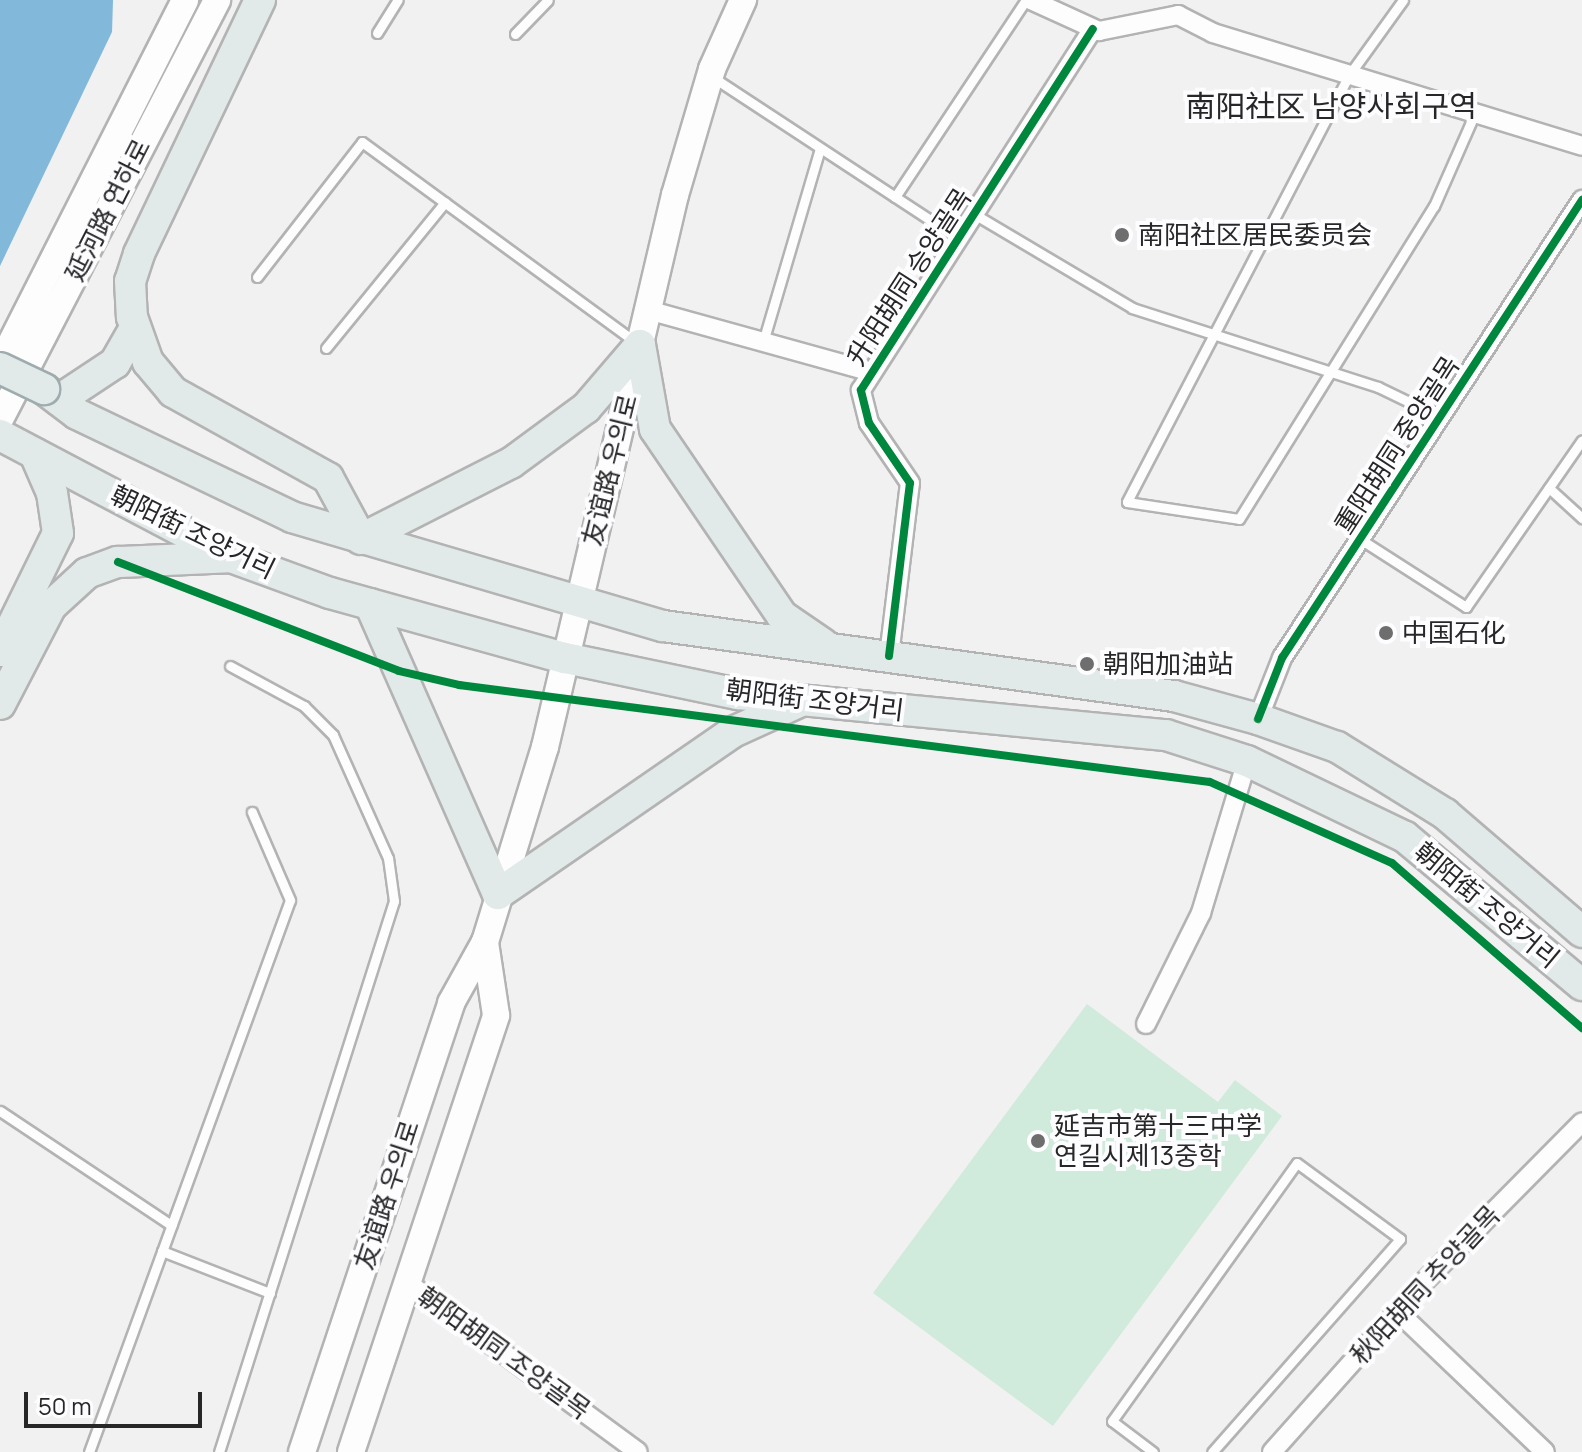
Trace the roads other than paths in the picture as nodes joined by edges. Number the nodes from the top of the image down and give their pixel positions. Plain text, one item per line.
1 (185, 0) edge
2 (217, 0) edge
3 (260, 0) edge
4 (398, 0) edge
5 (548, 0) edge
6 (743, 0) edge
7 (1029, 0) edge
8 (1190, 0) edge
9 (1403, 0) edge
10 (1178, 15) junction
11 (1093, 29) junction
12 (377, 33) dead end
13 (515, 34) dead end
14 (1349, 75) junction
15 (711, 76) junction
16 (1475, 113) junction
17 (1582, 146) edge
18 (820, 148) junction
19 (895, 197) junction
20 (1582, 201) edge
21 (445, 202) junction
22 (974, 214) junction
23 (958, 238) junction
24 (257, 277) dead end
25 (648, 310) junction
26 (135, 328) junction
27 (1214, 335) junction
28 (763, 342) junction
29 (640, 345) junction
30 (326, 348) dead end
31 (0, 367) edge
32 (872, 372) junction
33 (1328, 374) junction
34 (51, 395) junction
35 (1440, 417) junction
36 (0, 419) edge
37 (1582, 440) edge
38 (18, 444) edge
39 (1549, 488) junction
40 (1582, 518) edge
41 (361, 539) junction
42 (1360, 539) junction
43 (231, 557) junction
44 (577, 602) junction
45 (370, 604) junction
46 (828, 648) junction
47 (0, 651) edge
48 (889, 656) junction
49 (565, 658) junction
50 (230, 666) dead end
51 (802, 701) junction
52 (0, 704) edge
53 (1258, 719) junction
54 (1247, 761) junction
55 (252, 812) dead end
56 (498, 894) junction
57 (1582, 932) edge
58 (485, 942) junction
59 (1582, 985) edge
60 (1146, 1024) dead end
61 (0, 1111) edge
62 (1582, 1122) edge
63 (171, 1225) junction
64 (162, 1251) junction
65 (408, 1283) junction
66 (270, 1293) junction
67 (1397, 1311) junction
68 (89, 1452) edge
69 (219, 1452) edge
70 (302, 1452) edge
71 (351, 1452) edge
72 (638, 1452) edge
73 (1153, 1452) edge
74 (1212, 1452) edge
75 (1272, 1452) edge
76 (1545, 1452) edge

1 - 31 main road, 延河路 연하로
2 - 36 main road, 延河路 연하로
3 - 26 main road
4 - 12 lane
5 - 13 lane
6 - 15 main road, 友谊路 우의로
7 - 11 street
7 - 19 lane
8 - 10 street
9 - 14 lane
10 - 11 street
10 - 14 street
11 - 22 street, 升阳胡同 승양골목
14 - 16 street
14 - 27 lane
15 - 18 lane
15 - 25 main road, 友谊路 우의로
16 - 17 street
16 - 33 lane
18 - 19 lane
18 - 28 lane
19 - 23 lane
20 - 35 street, 重阳胡同 중양골목
21 - 24 lane
21 - 29 lane
21 - 30 lane
22 - 23 street, 升阳胡同 승양골목
22 - 27 lane
23 - 32 street, 升阳胡同 승양골목
25 - 28 street
25 - 29 main road, 友谊路 우의로
26 - 34 main road
26 - 41 main road
27 - 33 lane
27 - 33 lane
28 - 32 street
29 - 41 main road
29 - 44 main road, 友谊路 우의로
29 - 46 main road
31 - 34 main road, 朝阳街 조양거리, bridge
32 - 48 street, 升阳胡同 승양골목
33 - 35 lane
34 - 41 main road, 朝阳街 조양거리
35 - 42 street, 重阳胡同 중양골목
37 - 39 lane
38 - 43 main road, 朝阳街 조양거리
38 - 47 main road
39 - 40 lane
39 - 42 lane
41 - 44 main road, 朝阳街 조양거리
42 - 53 street, 重阳胡同 중양골목
43 - 45 main road, 朝阳街 조양거리
43 - 52 main road
44 - 46 main road, 朝阳街 조양거리
44 - 49 main road, 友谊路 우의로
45 - 49 main road, 朝阳街 조양거리
45 - 56 main road
46 - 48 main road, 朝阳街 조양거리
48 - 53 main road, 朝阳街 조양거리
49 - 51 main road, 朝阳街 조양거리
49 - 56 main road, 友谊路 우의로
50 - 66 lane
51 - 54 main road, 朝阳街 조양거리
51 - 56 main road
53 - 57 main road, 朝阳街 조양거리
54 - 59 main road, 朝阳街 조양거리
54 - 60 street
55 - 63 lane
56 - 58 main road, 友谊路 우의로
58 - 65 main road, 友谊路 우의로
58 - 70 main road, 友谊路 우의로
61 - 63 lane
62 - 67 street, 秋阳胡同 추양골목
63 - 64 lane
64 - 66 lane
64 - 68 lane
65 - 71 main road, 友谊路 우의로
65 - 72 street, 朝阳胡同 조양골목
66 - 69 lane
67 - 75 street, 秋阳胡同 추양골목
67 - 76 street
73 - 74 lane

